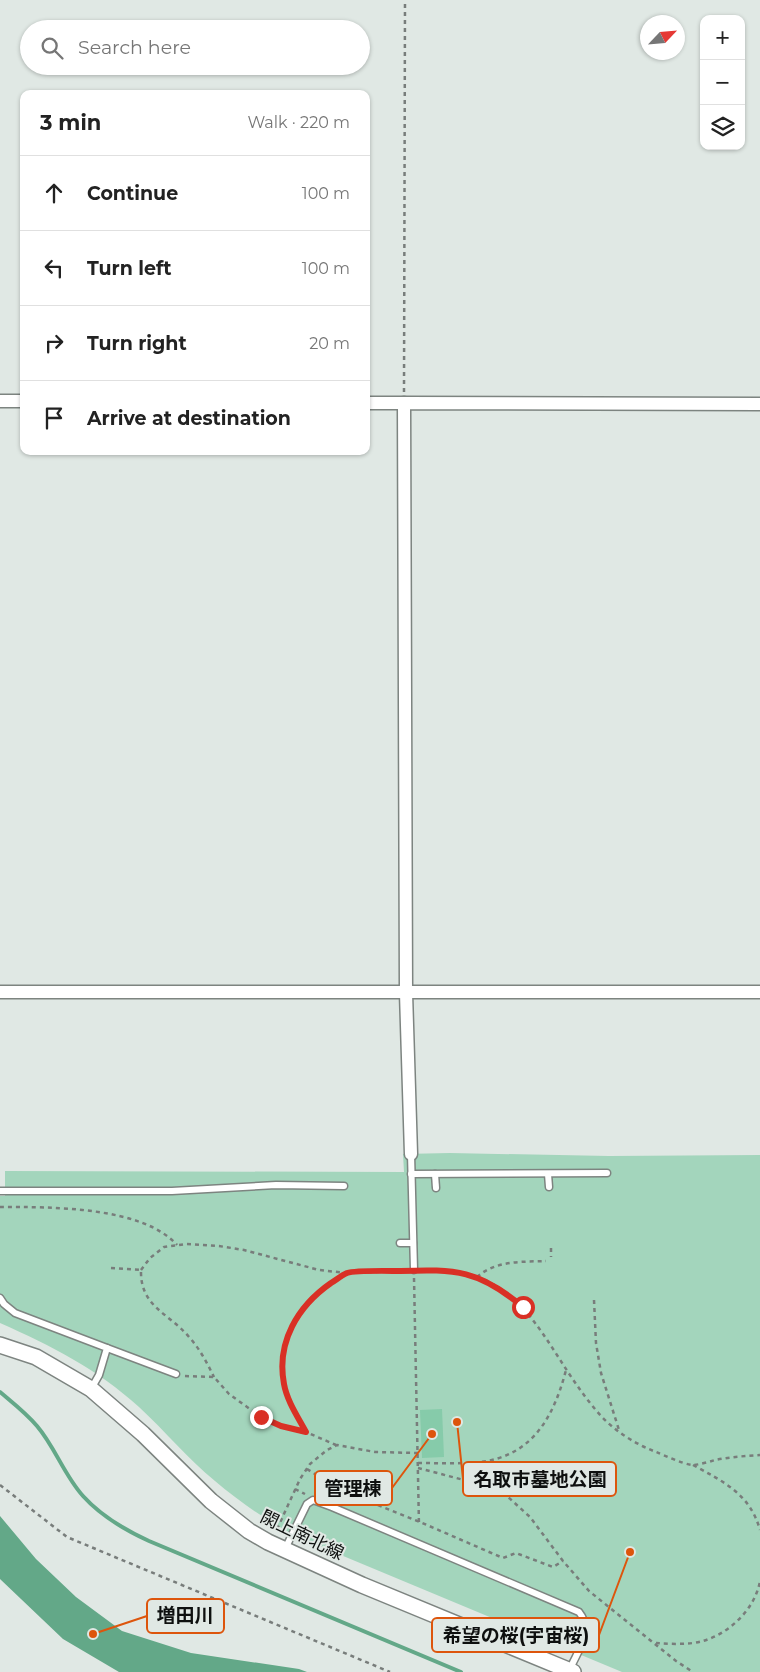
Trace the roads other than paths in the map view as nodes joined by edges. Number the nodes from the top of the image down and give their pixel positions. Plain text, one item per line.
1 (0, 401) edge
2 (20, 401) edge
3 (370, 403) edge
4 (404, 403) junction
5 (760, 404) edge
6 (0, 992) edge
7 (760, 992) edge
8 (406, 993) junction
9 (411, 1154) joint
10 (607, 1173) dead end
11 (411, 1174) junction
12 (435, 1174) junction
13 (548, 1174) junction
14 (344, 1186) dead end
15 (549, 1187) dead end
16 (436, 1188) dead end
17 (0, 1191) edge
18 (413, 1243) junction
19 (400, 1244) dead end
20 (414, 1270) road end
21 (0, 1298) edge
22 (0, 1345) edge
23 (107, 1348) junction
24 (176, 1374) road end
25 (91, 1389) junction
26 (284, 1550) junction
27 (571, 1671) edge

1 - 2 street
3 - 4 street
4 - 5 street
4 - 8 street
6 - 8 street
7 - 8 street
8 - 9 street
9 - 11 lane
10 - 13 lane
11 - 12 lane
11 - 18 lane
12 - 13 lane
12 - 16 lane
13 - 15 lane
14 - 17 lane
18 - 19 lane
18 - 20 lane
21 - 23 lane
22 - 25 street, 閖上南北線
23 - 24 lane
23 - 25 lane
25 - 26 street, 閖上南北線
26 - 27 street, 閖上南北線
26 - 27 lane

